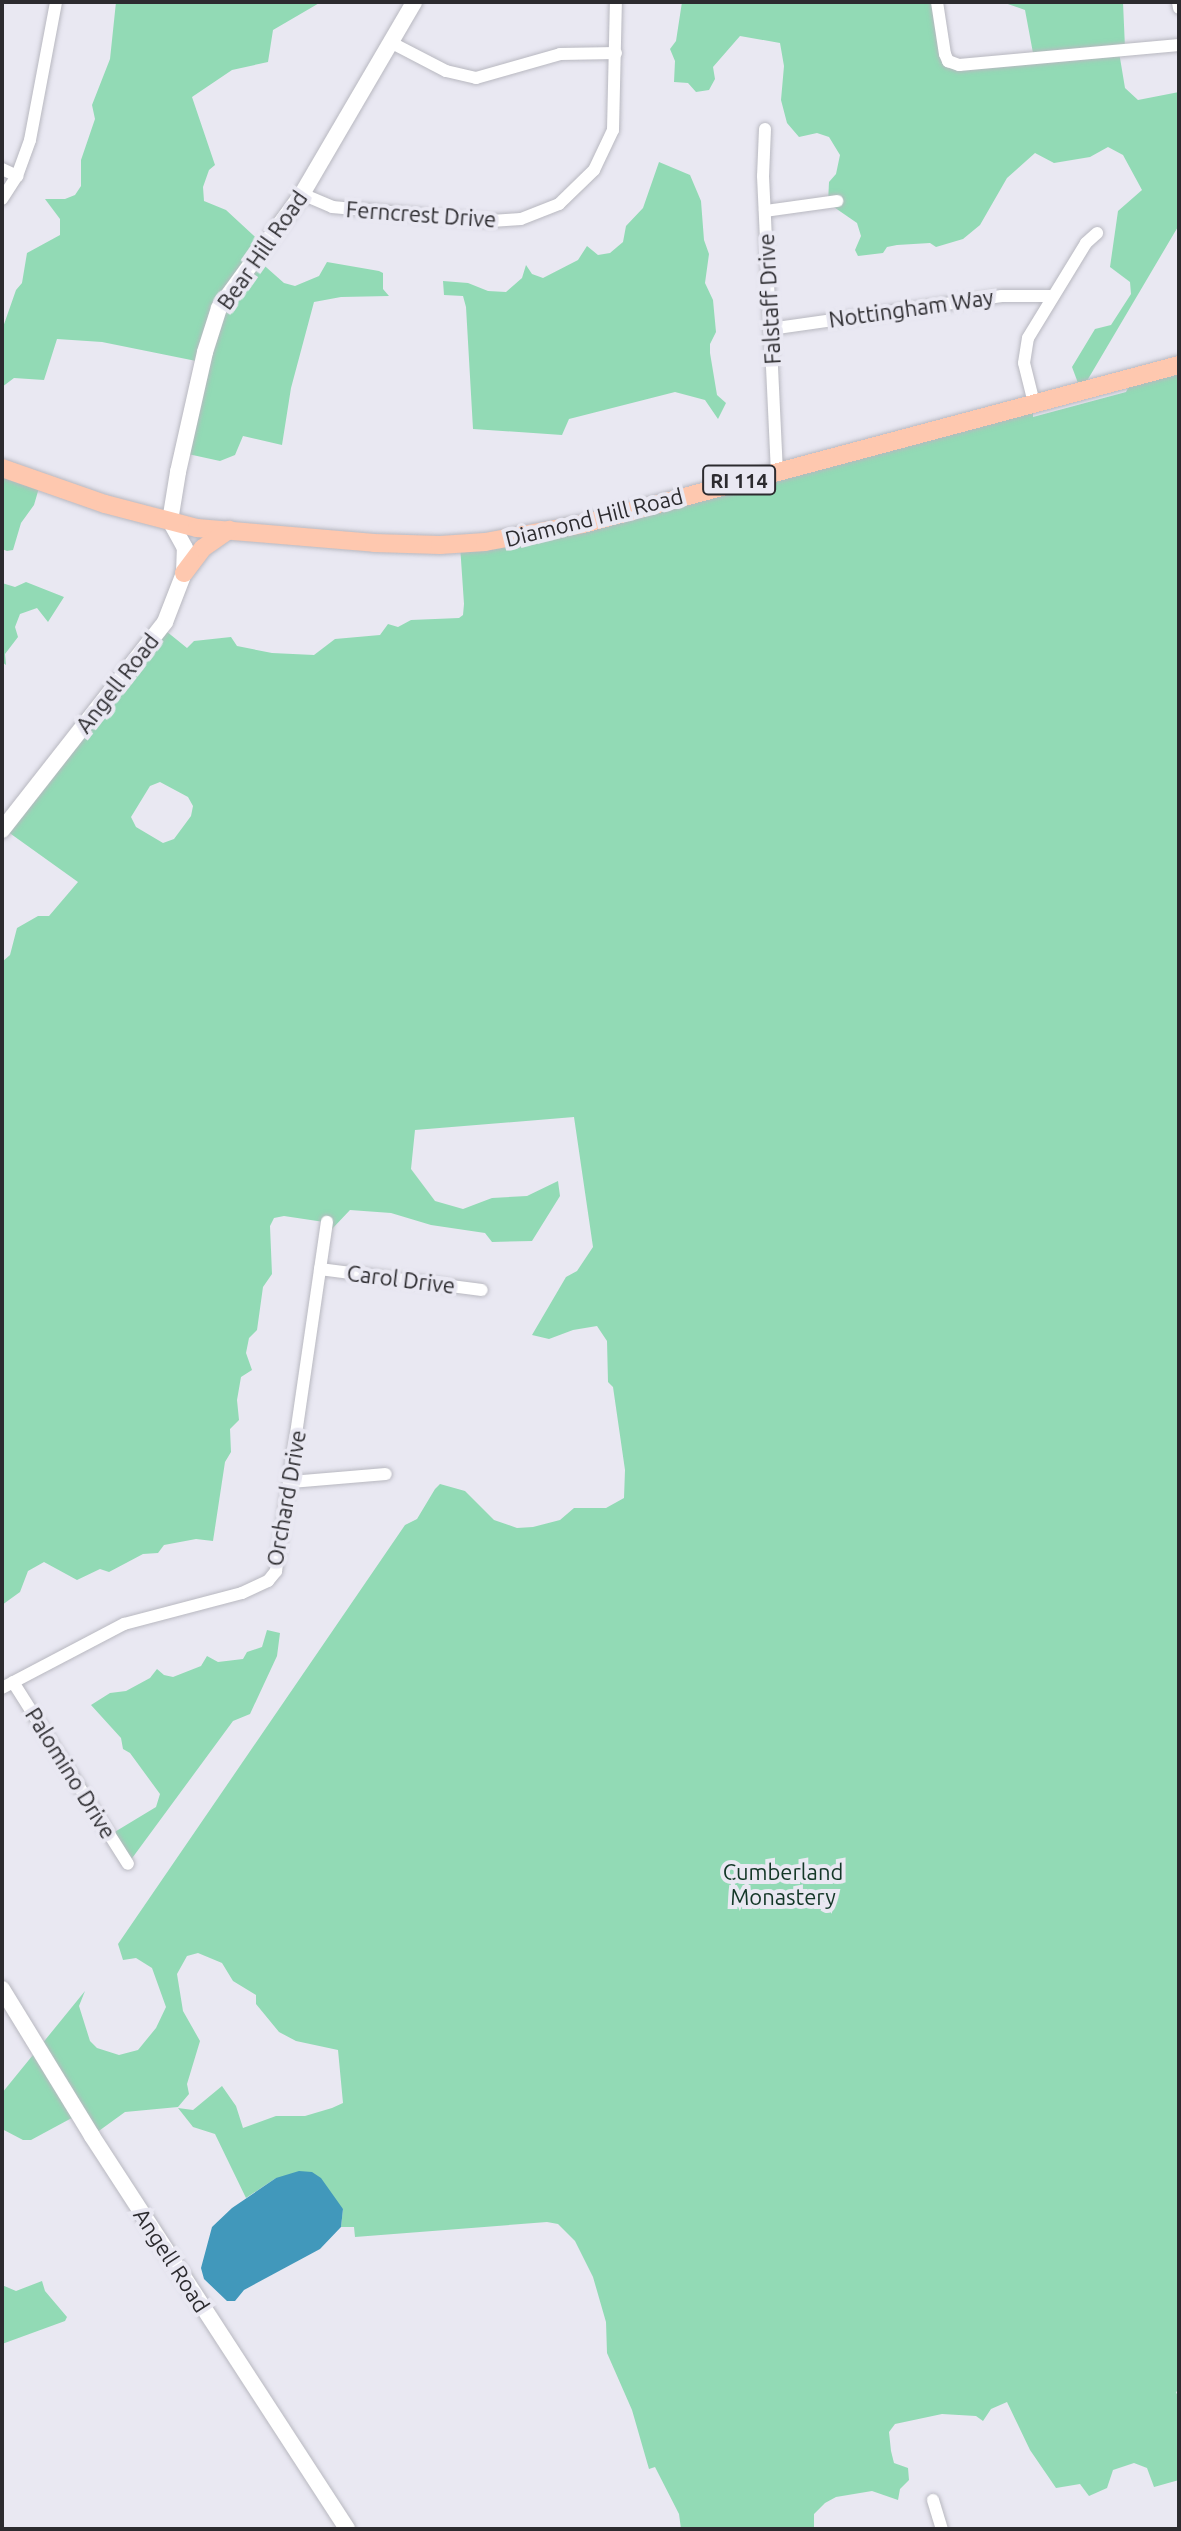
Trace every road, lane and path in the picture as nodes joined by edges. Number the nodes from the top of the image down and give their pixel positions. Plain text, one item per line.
1 (56, 2) edge
2 (414, 2) edge
3 (616, 2) edge
4 (937, 2) edge
5 (1178, 2) edge
6 (1179, 8) edge
7 (392, 43) junction
8 (1179, 45) edge
9 (616, 53) junction
10 (765, 129) dead end
11 (2, 169) edge
12 (17, 176) junction
13 (302, 194) junction
14 (2, 199) edge
15 (837, 201) dead end
16 (765, 211) junction
17 (1097, 233) dead end
18 (1052, 296) junction
19 (770, 329) junction
20 (1179, 365) edge
21 (1034, 403) junction
22 (2, 468) edge
23 (777, 469) junction
24 (170, 521) junction
25 (229, 530) junction
26 (184, 573) junction
27 (2, 830) edge
28 (327, 1222) dead end
29 (320, 1269) junction
30 (482, 1290) dead end
31 (386, 1474) dead end
32 (291, 1482) junction
33 (8, 1685) edge
34 (128, 1864) dead end
35 (2, 1989) edge
36 (933, 2500) dead end
37 (347, 2529) edge
38 (942, 2529) edge

1 - 12 street
2 - 7 main road, Bear Hill Road
3 - 9 street, Ferncrest Drive
4 - 8 street
5 - 6 street
7 - 9 street
7 - 13 main road, Bear Hill Road
9 - 13 street, Ferncrest Drive
10 - 16 street, Falstaff Drive
11 - 12 street
12 - 14 street
13 - 24 main road, Bear Hill Road
15 - 16 street
16 - 19 street, Falstaff Drive
17 - 18 street
18 - 19 street, Nottingham Way
18 - 21 street
19 - 23 street, Falstaff Drive
20 - 21 main road, Diamond Hill Road / RI 114
21 - 23 main road, Diamond Hill Road / RI 114
22 - 24 main road, Diamond Hill Road / RI 114
23 - 25 main road, Diamond Hill Road / RI 114
24 - 25 main road, Diamond Hill Road / RI 114
24 - 26 main road, Angell Road
25 - 26 main road
26 - 27 main road, Angell Road
28 - 29 street, Orchard Drive
29 - 30 street, Carol Drive
29 - 32 street, Orchard Drive
31 - 32 street
32 - 33 street, Orchard Drive
33 - 34 street, Palomino Drive
35 - 37 main road, Angell Road
36 - 38 street

